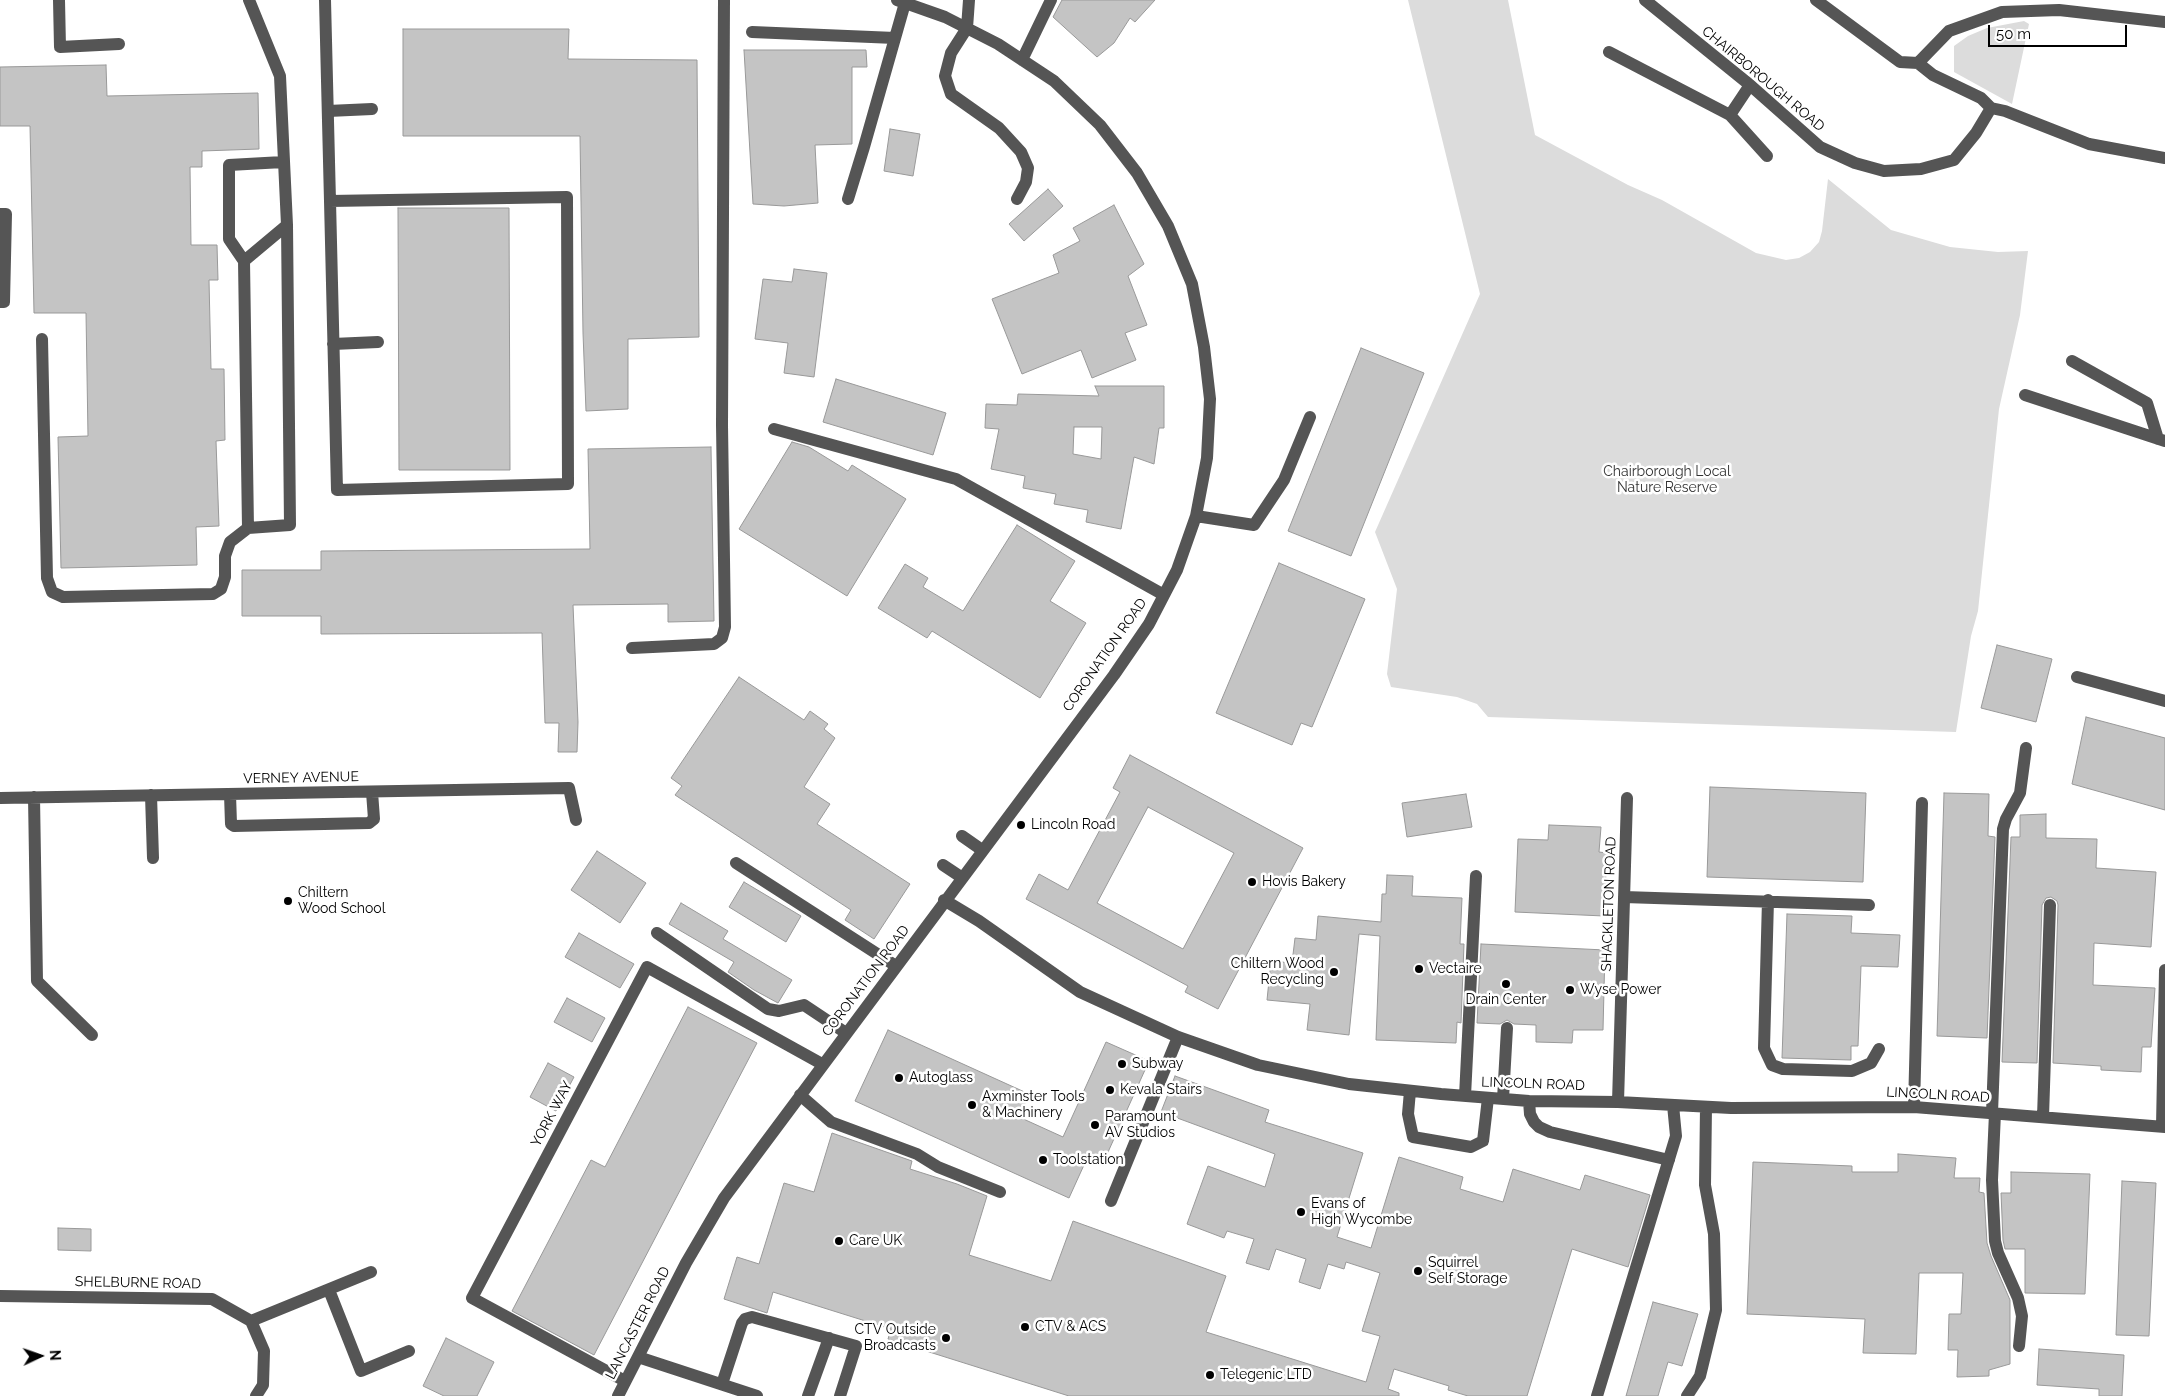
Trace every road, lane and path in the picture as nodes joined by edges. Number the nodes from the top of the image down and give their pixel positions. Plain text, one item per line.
1 (59, 0) edge
2 (249, 0) edge
3 (325, 0) edge
4 (724, 0) edge
5 (969, 0) edge
6 (1051, 0) edge
7 (1645, 0) edge
8 (1816, 0) edge
9 (901, 1) edge
10 (2165, 22) edge
11 (967, 28) junction
12 (752, 32) dead end
13 (895, 38) junction
14 (119, 44) dead end
15 (1609, 52) dead end
16 (1022, 60) junction
17 (1918, 63) junction
18 (1750, 85) junction
19 (1991, 108) junction
20 (372, 110) dead end
21 (328, 111) junction
22 (1730, 115) junction
23 (1767, 156) dead end
24 (2165, 158) edge
25 (283, 162) junction
26 (1017, 199) dead end
27 (848, 200) dead end
28 (330, 201) junction
29 (0, 214) edge
30 (287, 225) junction
31 (244, 261) junction
32 (0, 302) edge
33 (42, 339) dead end
34 (378, 342) dead end
35 (333, 344) junction
36 (2072, 361) dead end
37 (2025, 395) dead end
38 (1310, 417) dead end
39 (774, 429) dead end
40 (2162, 440) edge
41 (1196, 516) junction
42 (248, 528) junction
43 (1164, 595) junction
44 (632, 648) dead end
45 (2077, 677) dead end
46 (2165, 701) edge
47 (2026, 748) dead end
48 (372, 792) junction
49 (230, 794) junction
50 (151, 795) junction
51 (34, 797) junction
52 (0, 798) edge
53 (1627, 798) dead end
54 (1922, 803) dead end
55 (576, 820) dead end
56 (962, 836) dead end
57 (982, 850) junction
58 (153, 858) dead end
59 (736, 863) dead end
60 (943, 865) dead end
61 (1476, 876) dead end
62 (961, 877) junction
63 (1624, 897) junction
64 (944, 900) junction
65 (1768, 900) junction
66 (1869, 905) dead end
67 (2050, 905) dead end
68 (657, 933) dead end
69 (896, 966) junction
70 (2165, 970) edge
71 (1508, 1028) dead end
72 (846, 1033) junction
73 (92, 1035) dead end
74 (1178, 1037) junction
75 (1879, 1049) dead end
76 (822, 1064) junction
77 (1410, 1091) junction
78 (800, 1095) junction
79 (1465, 1096) junction
80 (1488, 1098) junction
81 (1503, 1099) junction
82 (1530, 1101) junction
83 (1618, 1102) junction
84 (1673, 1105) junction
85 (1706, 1107) junction
86 (1914, 1107) junction
87 (1994, 1113) junction
88 (2043, 1117) junction
89 (2163, 1126) edge
90 (1669, 1160) junction
91 (1000, 1192) dead end
92 (1111, 1200) dead end
93 (686, 1263) joint
94 (371, 1272) dead end
95 (329, 1290) junction
96 (0, 1296) edge
97 (251, 1321) junction
98 (828, 1338) junction
99 (2020, 1346) dead end
100 (409, 1351) dead end
101 (638, 1357) junction
102 (625, 1381) junction
103 (728, 1389) edge
104 (256, 1396) edge
105 (618, 1396) edge
106 (757, 1396) edge
107 (808, 1396) edge
108 (840, 1396) edge
109 (1596, 1396) edge
110 (1687, 1396) edge

1 - 14 street
2 - 25 street
3 - 21 street
4 - 44 street
5 - 11 street
6 - 16 street
7 - 18 street, CHAIRBOROUGH ROAD
8 - 17 street
9 - 11 street, CORONATION ROAD
9 - 13 street
10 - 17 street
11 - 16 street, CORONATION ROAD
11 - 26 street
12 - 13 street
13 - 27 street
15 - 22 street
16 - 41 street, CORONATION ROAD
17 - 19 street
18 - 19 street, CHAIRBOROUGH ROAD
18 - 22 street
19 - 24 street
20 - 21 street
21 - 28 street
22 - 23 street
25 - 30 street
25 - 31 street
28 - 35 street
28 - 35 street
29 - 32 street
30 - 31 street
30 - 42 street
31 - 42 street
33 - 42 street
34 - 35 street
36 - 40 street
37 - 40 street
38 - 41 street
39 - 43 street
41 - 43 street, CORONATION ROAD
43 - 57 street, CORONATION ROAD
45 - 46 street
47 - 87 street
48 - 49 street, VERNEY AVENUE
48 - 49 street
48 - 55 street, VERNEY AVENUE
49 - 50 street, VERNEY AVENUE
50 - 51 street, VERNEY AVENUE
50 - 58 street
51 - 52 street, VERNEY AVENUE
51 - 73 street
53 - 63 street, SHACKLETON ROAD
54 - 86 street
56 - 57 street
57 - 62 street, CORONATION ROAD
59 - 69 street
60 - 62 street
61 - 79 street
62 - 64 street, CORONATION ROAD
63 - 65 street
63 - 83 street, SHACKLETON ROAD
64 - 69 street, CORONATION ROAD
64 - 74 street, LINCOLN ROAD
65 - 66 street
65 - 75 street
67 - 88 street
68 - 72 street
69 - 72 street, CORONATION ROAD
70 - 89 street
71 - 81 street
72 - 76 street, CORONATION ROAD
74 - 77 street, LINCOLN ROAD
74 - 92 street
76 - 78 street, CORONATION ROAD
76 - 102 street, YORK WAY
77 - 79 street, LINCOLN ROAD
77 - 80 street
78 - 91 street
78 - 93 street, CORONATION ROAD
79 - 80 street, LINCOLN ROAD
80 - 81 street, LINCOLN ROAD
81 - 82 street, LINCOLN ROAD
82 - 83 street, LINCOLN ROAD
82 - 90 street
83 - 84 street, LINCOLN ROAD
84 - 85 street, LINCOLN ROAD
84 - 90 street
85 - 86 street, LINCOLN ROAD
85 - 110 street
86 - 87 street, LINCOLN ROAD
87 - 88 street, LINCOLN ROAD
87 - 99 street
88 - 89 street, LINCOLN ROAD
90 - 109 street
93 - 101 street, LANCASTER ROAD
94 - 95 street
95 - 97 street
95 - 100 street
96 - 97 street, SHELBURNE ROAD
97 - 104 street
98 - 103 street
98 - 107 street
98 - 108 street
101 - 102 street, LANCASTER ROAD
101 - 103 street
102 - 105 street, LANCASTER ROAD
103 - 106 street

